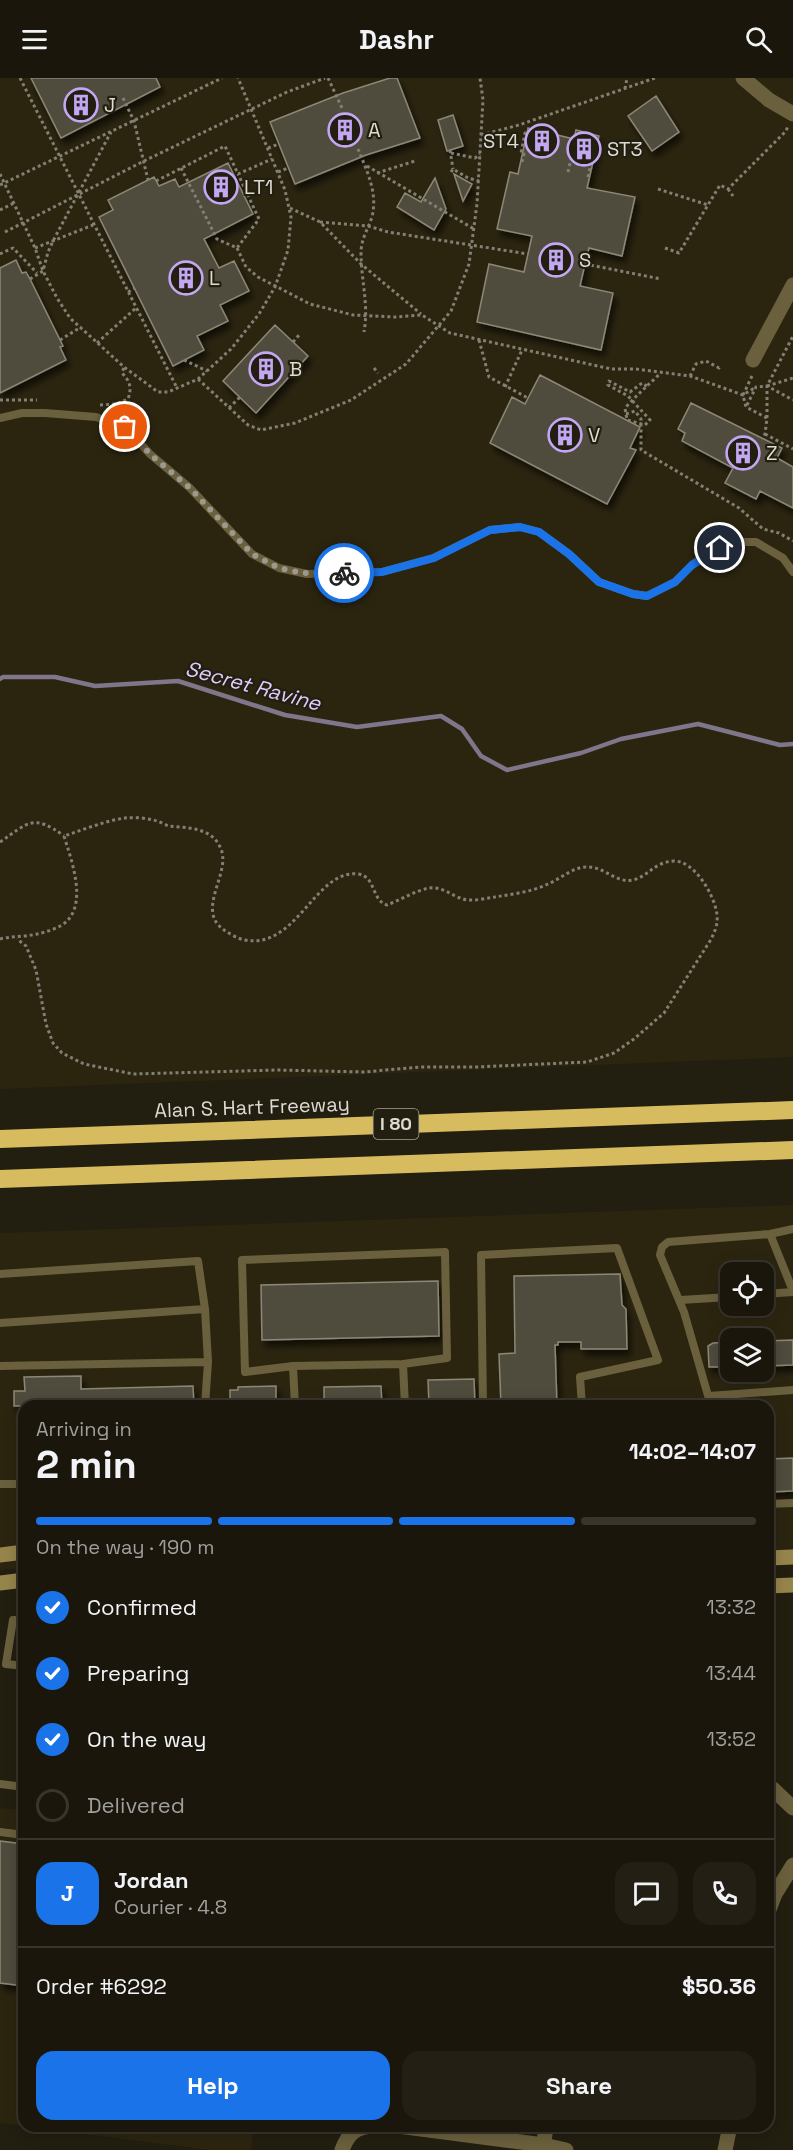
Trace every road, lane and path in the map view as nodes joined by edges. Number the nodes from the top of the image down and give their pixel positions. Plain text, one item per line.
1 (20, 78) edge
2 (222, 78) edge
3 (238, 78) edge
4 (327, 78) edge
5 (480, 78) edge
6 (627, 78) edge
7 (655, 78) edge
8 (743, 78) edge
9 (625, 89) junction
10 (123, 98) dead end
11 (342, 108) dead end
12 (250, 110) junction
13 (793, 114) edge
14 (134, 121) junction
15 (111, 132) junction
16 (526, 133) dead end
17 (481, 135) junction
18 (279, 144) dead end
19 (268, 148) junction
20 (358, 149) dead end
21 (480, 154) junction
22 (59, 157) junction
23 (272, 159) junction
24 (144, 161) junction
25 (415, 161) dead end
26 (522, 162) dead end
27 (570, 163) dead end
28 (365, 165) junction
29 (181, 168) junction
30 (288, 168) dead end
31 (590, 168) dead end
32 (278, 172) junction
33 (568, 172) dead end
34 (377, 173) junction
35 (0, 174) edge
36 (238, 174) junction
37 (588, 177) dead end
38 (148, 180) dead end
39 (156, 181) dead end
40 (479, 181) junction
41 (2, 184) edge
42 (658, 189) dead end
43 (728, 189) junction
44 (78, 194) junction
45 (733, 196) dead end
46 (14, 203) junction
47 (708, 205) junction
48 (290, 208) junction
49 (0, 210) edge
50 (22, 222) junction
51 (320, 222) junction
52 (93, 225) junction
53 (368, 226) junction
54 (474, 229) junction
55 (5, 232) dead end
56 (53, 241) junction
57 (472, 245) junction
58 (35, 248) junction
59 (237, 248) junction
60 (665, 248) dead end
61 (679, 253) junction
62 (0, 254) edge
63 (528, 254) dead end
64 (685, 256) dead end
65 (361, 264) junction
66 (585, 264) dead end
67 (44, 271) junction
68 (38, 274) junction
69 (30, 279) dead end
70 (661, 279) dead end
71 (793, 285) edge
72 (275, 287) junction
73 (135, 288) dead end
74 (128, 292) junction
75 (136, 308) junction
76 (422, 315) junction
77 (367, 316) junction
78 (439, 326) junction
79 (81, 327) junction
80 (364, 332) dead end
81 (299, 335) dead end
82 (793, 336) edge
83 (60, 340) dead end
84 (479, 340) junction
85 (293, 342) dead end
86 (98, 343) junction
87 (522, 349) junction
88 (184, 360) dead end
89 (753, 360) dead end
90 (720, 365) dead end
91 (124, 367) junction
92 (374, 368) dead end
93 (207, 371) junction
94 (662, 372) junction
95 (378, 373) dead end
96 (690, 376) junction
97 (752, 376) dead end
98 (793, 378) edge
99 (198, 379) junction
100 (647, 386) junction
101 (766, 386) junction
102 (506, 387) junction
103 (756, 387) junction
104 (177, 388) junction
105 (743, 395) junction
106 (240, 397) dead end
107 (528, 398) dead end
108 (0, 400) edge
109 (632, 400) junction
110 (793, 400) edge
111 (45, 401) dead end
112 (92, 405) dead end
113 (746, 406) junction
114 (229, 408) junction
115 (626, 414) junction
116 (0, 418) edge
117 (767, 418) junction
118 (793, 449) edge
119 (793, 541) edge
120 (793, 572) edge
121 (63, 836) junction
122 (0, 842) edge
123 (0, 939) edge
124 (16, 939) junction
125 (793, 1110) edge
126 (0, 1139) edge
127 (793, 1150) edge
128 (0, 1179) edge
129 (793, 1229) edge
130 (770, 1234) junction
131 (0, 1275) edge
132 (793, 1292) edge
133 (774, 1293) edge
134 (720, 1298) edge
135 (680, 1300) junction
136 (205, 1309) junction
137 (0, 1323) edge
138 (208, 1362) junction
139 (403, 1364) junction
140 (0, 1366) edge
141 (293, 1366) junction
142 (793, 1390) edge
143 (709, 1396) junction
144 (205, 1400) edge
145 (295, 1400) edge
146 (405, 1400) edge
147 (483, 1400) edge
148 (582, 1400) edge
149 (710, 1400) edge
150 (0, 1484) edge
151 (18, 1484) edge
152 (793, 1503) edge
153 (774, 1504) edge
154 (18, 1553) edge
155 (0, 1555) edge
156 (793, 1557) edge
157 (774, 1558) edge
158 (18, 1581) edge
159 (0, 1583) edge
160 (793, 1585) edge
161 (774, 1586) edge
162 (18, 1620) edge
163 (18, 1665) edge
164 (0, 1784) edge
165 (18, 1786) edge
166 (774, 1790) edge
167 (793, 1808) edge
168 (0, 1832) edge
169 (18, 1834) edge
170 (793, 1865) edge
171 (774, 1897) edge
172 (440, 2132) edge
173 (545, 2132) edge
174 (729, 2132) edge
175 (544, 2147) edge
176 (566, 2150) edge
177 (725, 2150) edge

1 - 22 path
2 - 14 path
3 - 12 path
4 - 11 path
4 - 12 path
5 - 17 path
6 - 9 path
7 - 9 path
8 - 13 street
9 - 17 path
10 - 14 path
12 - 19 path
12 - 24 path
13 - 43 path
14 - 15 path
14 - 24 path
15 - 22 path
15 - 44 path
16 - 26 path
17 - 21 path
18 - 19 path
19 - 23 path
20 - 28 path
21 - 40 path
21 - 40 path
22 - 41 path
22 - 44 path
23 - 32 path
23 - 36 path
24 - 38 path
24 - 44 path
25 - 34 path
27 - 33 path
28 - 34 path
28 - 53 path
29 - 36 path
29 - 39 path
29 - 59 path
30 - 32 path
31 - 37 path
32 - 48 path
34 - 54 path
35 - 41 path
36 - 59 path
40 - 54 path
41 - 46 path
42 - 47 path
43 - 45 path
43 - 47 path
44 - 50 path
44 - 52 path
44 - 56 path
46 - 49 path
46 - 50 path
47 - 61 path
48 - 51 path
48 - 72 path
50 - 55 path
50 - 58 path
51 - 53 path
51 - 65 path
52 - 56 path
52 - 74 path
53 - 57 path
53 - 65 path
54 - 57 path
56 - 58 path
56 - 67 path
57 - 63 path
57 - 78 path
58 - 67 path
59 - 72 path
60 - 61 path
61 - 64 path
62 - 68 path
65 - 76 path
65 - 77 path
66 - 70 path
67 - 68 path
67 - 79 path
68 - 69 path
71 - 89 street
72 - 77 path
72 - 93 path
73 - 74 path
74 - 75 path
75 - 86 path
75 - 104 path
76 - 77 path
76 - 78 path
77 - 80 path
78 - 84 path
78 - 114 path
79 - 83 path
79 - 86 path
81 - 85 path
82 - 101 path
84 - 87 path
84 - 102 path
86 - 91 path
87 - 94 path
87 - 102 path
88 - 93 path
90 - 96 path
91 - 104 path
91 - 112 path
92 - 95 path
93 - 99 path
94 - 96 path
94 - 100 path
96 - 105 path
97 - 105 path
98 - 101 path
99 - 104 path
99 - 114 path
100 - 109 path
100 - 109 path
101 - 103 path
101 - 110 path
101 - 117 path
102 - 107 path
103 - 105 path
103 - 113 path
105 - 113 path
106 - 114 path
108 - 111 path
109 - 115 path
109 - 115 path
113 - 117 path
115 - 119 path
116 - 120 lane
117 - 118 path
121 - 122 path
121 - 124 path
121 - 124 path
123 - 124 path
125 - 126 highway, Alan S. Hart Freeway / I 80
127 - 128 highway, I 80
129 - 130 lane
130 - 132 lane
130 - 135 lane
131 - 136 lane
132 - 133 lane
134 - 135 lane
135 - 143 lane
136 - 137 lane
136 - 138 lane
138 - 140 lane
138 - 144 lane
139 - 141 lane
139 - 141 lane
139 - 146 lane
141 - 145 lane
142 - 143 lane
143 - 149 lane
147 - 148 lane
150 - 151 lane
152 - 153 lane
154 - 155 street
156 - 157 street
158 - 159 street
160 - 161 street
162 - 163 lane
164 - 165 lane
166 - 167 street
168 - 169 lane
170 - 171 street
172 - 175 street
173 - 175 street
174 - 177 street
175 - 176 street

